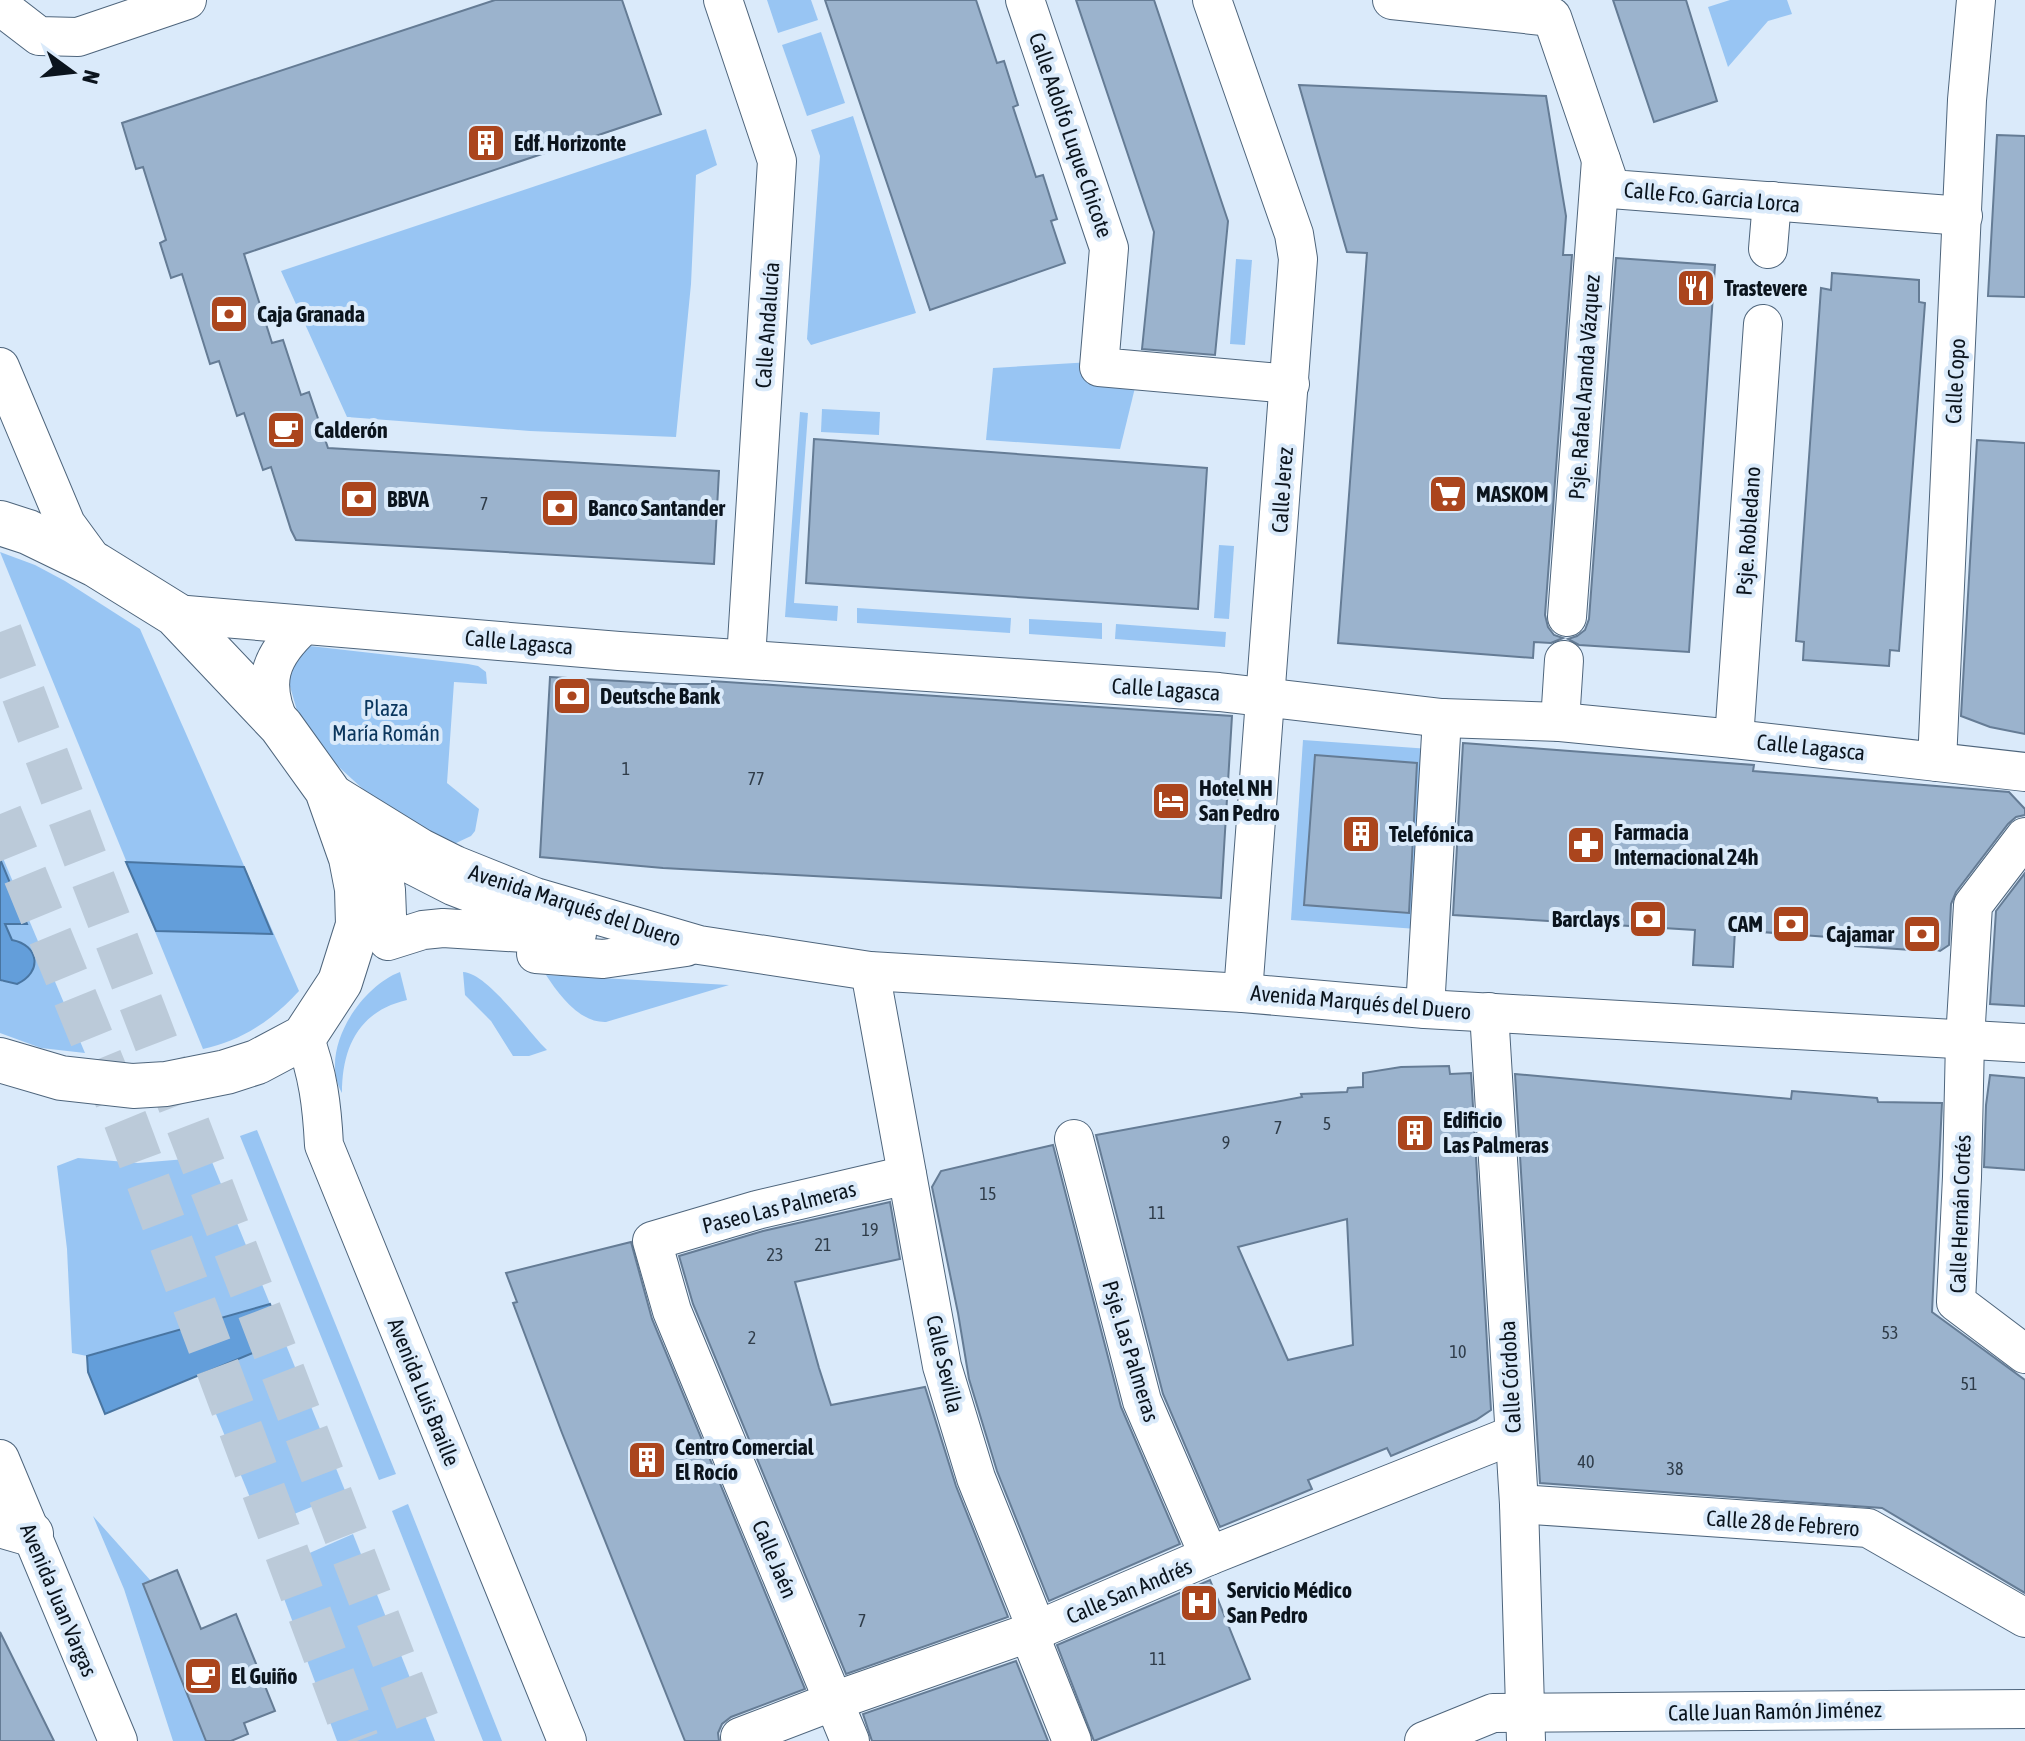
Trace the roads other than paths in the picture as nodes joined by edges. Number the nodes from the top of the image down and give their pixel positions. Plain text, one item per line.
1 (187, 0) edge
2 (723, 0) edge
3 (1025, 0) edge
4 (1212, 0) edge
5 (1392, 0) edge
6 (1976, 0) edge
7 (0, 6) edge
8 (1601, 157) junction
9 (1772, 201) junction
10 (1963, 216) junction
11 (1768, 249) dead end
12 (1763, 324) dead end
13 (0, 367) edge
14 (1290, 384) junction
15 (0, 523) edge
16 (96, 565) junction
17 (175, 614) junction
18 (1567, 617) dead end
19 (304, 625) junction
20 (746, 659) junction
21 (1564, 660) dead end
22 (1265, 698) junction
23 (1442, 718) junction
24 (1560, 722) junction
25 (281, 726) junction
26 (1734, 739) junction
27 (1937, 762) junction
28 (2025, 772) edge
29 (327, 790) junction
30 (2025, 837) edge
31 (377, 848) joint
32 (699, 945) junction
33 (870, 971) junction
34 (340, 982) junction
35 (1243, 993) junction
36 (1425, 1009) junction
37 (1489, 1012) junction
38 (304, 1037) junction
39 (1965, 1040) junction
40 (2025, 1043) edge
41 (0, 1060) edge
42 (1074, 1139) dead end
43 (907, 1175) junction
44 (652, 1241) joint
45 (2025, 1354) edge
46 (1513, 1435) junction
47 (0, 1459) edge
48 (1519, 1504) junction
49 (16, 1530) edge
50 (1209, 1556) junction
51 (2025, 1618) edge
52 (1037, 1630) junction
53 (834, 1701) junction
54 (2025, 1709) edge
55 (1525, 1727) edge
56 (740, 1737) dead end
57 (118, 1741) edge
58 (567, 1741) edge
59 (850, 1741) edge
60 (1072, 1741) edge
61 (1424, 1741) edge

1 - 7 street
2 - 20 street, Calle Andalucía
3 - 14 street, Calle Adolfo Luque Chicote
4 - 14 street, Calle Jerez
5 - 8 street, Calle Fco. Garcia Lorca
6 - 10 street, Calle Copo
8 - 9 street, Calle Fco. Garcia Lorca
8 - 18 street, Psje. Rafael Aranda Vázquez
9 - 10 street, Calle Fco. Garcia Lorca
9 - 11 street
10 - 27 street, Calle Copo
12 - 26 street, Psje. Robledano
13 - 16 street
14 - 22 street, Calle Jerez
15 - 16 street
16 - 17 street
17 - 19 street, Calle Lagasca
17 - 25 street
19 - 20 street, Calle Lagasca
19 - 25 street
20 - 22 street, Calle Lagasca
21 - 24 street
22 - 23 street, Calle Lagasca
22 - 35 street, Calle Jerez
23 - 24 street, Calle Lagasca
23 - 36 street
24 - 26 street, Calle Lagasca
25 - 29 street
26 - 27 street, Calle Lagasca
27 - 28 street, Calle Lagasca
29 - 32 street, Avenida Marqués del Duero
29 - 34 street
30 - 39 street
31 - 31 street
32 - 33 street, Avenida Marqués del Duero
32 - 34 street, Avenida Marqués del Duero
33 - 35 street, Avenida Marqués del Duero
33 - 43 street, Calle Sevilla
34 - 38 street
35 - 36 street, Avenida Marqués del Duero
36 - 37 street, Avenida Marqués del Duero
37 - 39 street, Avenida Marqués del Duero
37 - 46 street, Calle Córdoba
38 - 41 street
38 - 58 street, Avenida Luis Braille
39 - 40 street, Avenida Marqués del Duero
39 - 45 street, Calle Hernán Cortés
42 - 50 street, Psje. Las Palmeras
43 - 44 street, Paseo Las Palmeras
43 - 52 street, Calle Sevilla
44 - 53 street, Calle Jaén
46 - 48 street, Calle Córdoba
46 - 50 street, Calle San Andrés
47 - 49 street, Avenida Juan Vargas
48 - 51 street, Calle 28 de Febrero
48 - 55 street, Calle Córdoba
49 - 57 street, Avenida Juan Vargas
50 - 52 street, Calle San Andrés
52 - 53 street, Calle San Andrés
52 - 60 street, Calle Sevilla
53 - 56 street, Calle San Andrés
53 - 59 street, Calle Jaén
54 - 55 street, Calle Juan Ramón Jiménez
55 - 61 street, Calle Juan Ramón Jiménez

